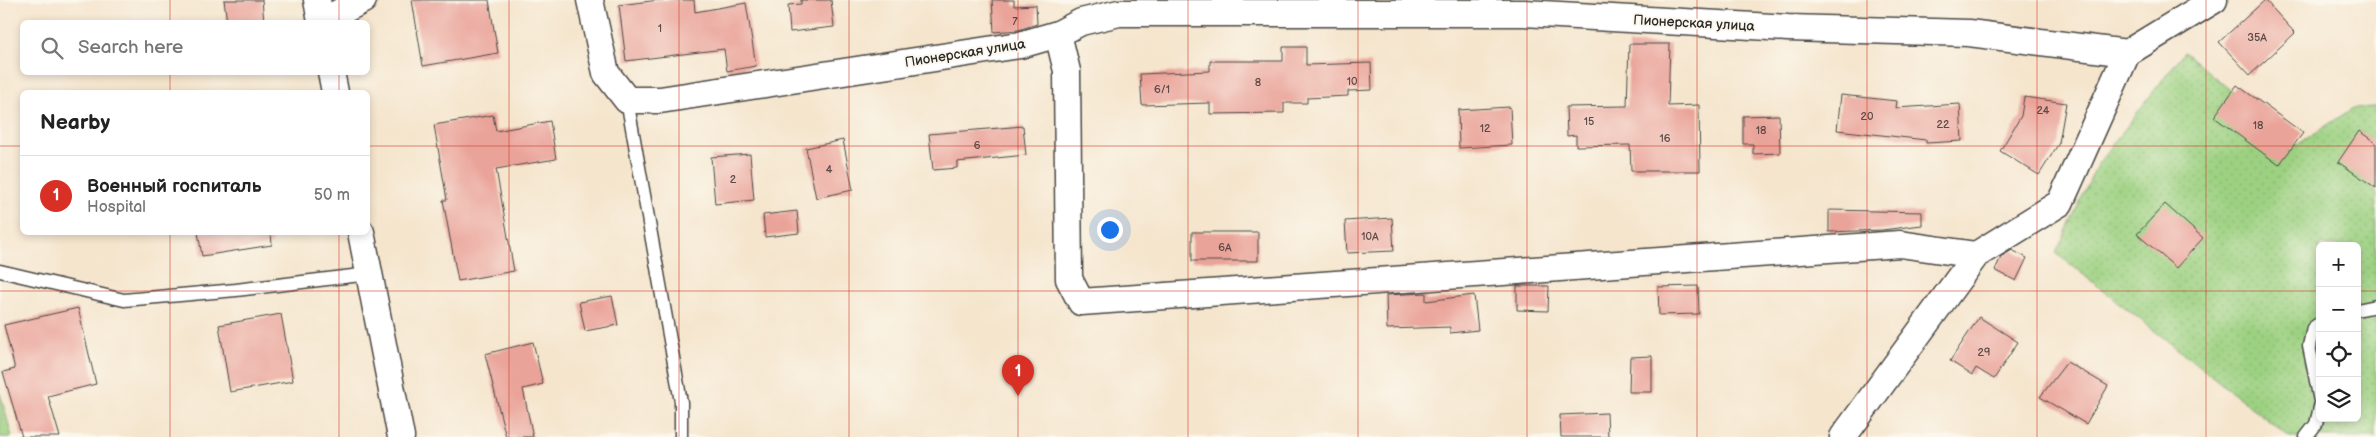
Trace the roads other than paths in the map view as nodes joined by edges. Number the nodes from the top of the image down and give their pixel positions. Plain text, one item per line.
1 (317, 0) edge
2 (363, 0) edge
3 (590, 0) edge
4 (2214, 0) edge
5 (321, 20) edge
6 (325, 20) edge
7 (1058, 34) junction
8 (2127, 53) junction
9 (332, 75) edge
10 (335, 90) edge
11 (627, 100) junction
12 (363, 235) edge
13 (1976, 255) junction
14 (0, 271) edge
15 (370, 274) junction
16 (2376, 306) edge
17 (2361, 309) edge
18 (2316, 326) edge
19 (2316, 381) edge
20 (2316, 422) edge
21 (401, 437) edge
22 (681, 437) edge
23 (1843, 437) edge
24 (2306, 437) edge

1 - 5 street
2 - 6 street
3 - 11 street
4 - 8 street
7 - 8 street, Пионерская улица
7 - 11 street, Пионерская улица
7 - 13 street
8 - 13 street
9 - 10 street
11 - 22 lane
12 - 15 street
13 - 23 street
14 - 15 lane
15 - 21 street
16 - 17 lane
18 - 19 lane
20 - 24 lane

